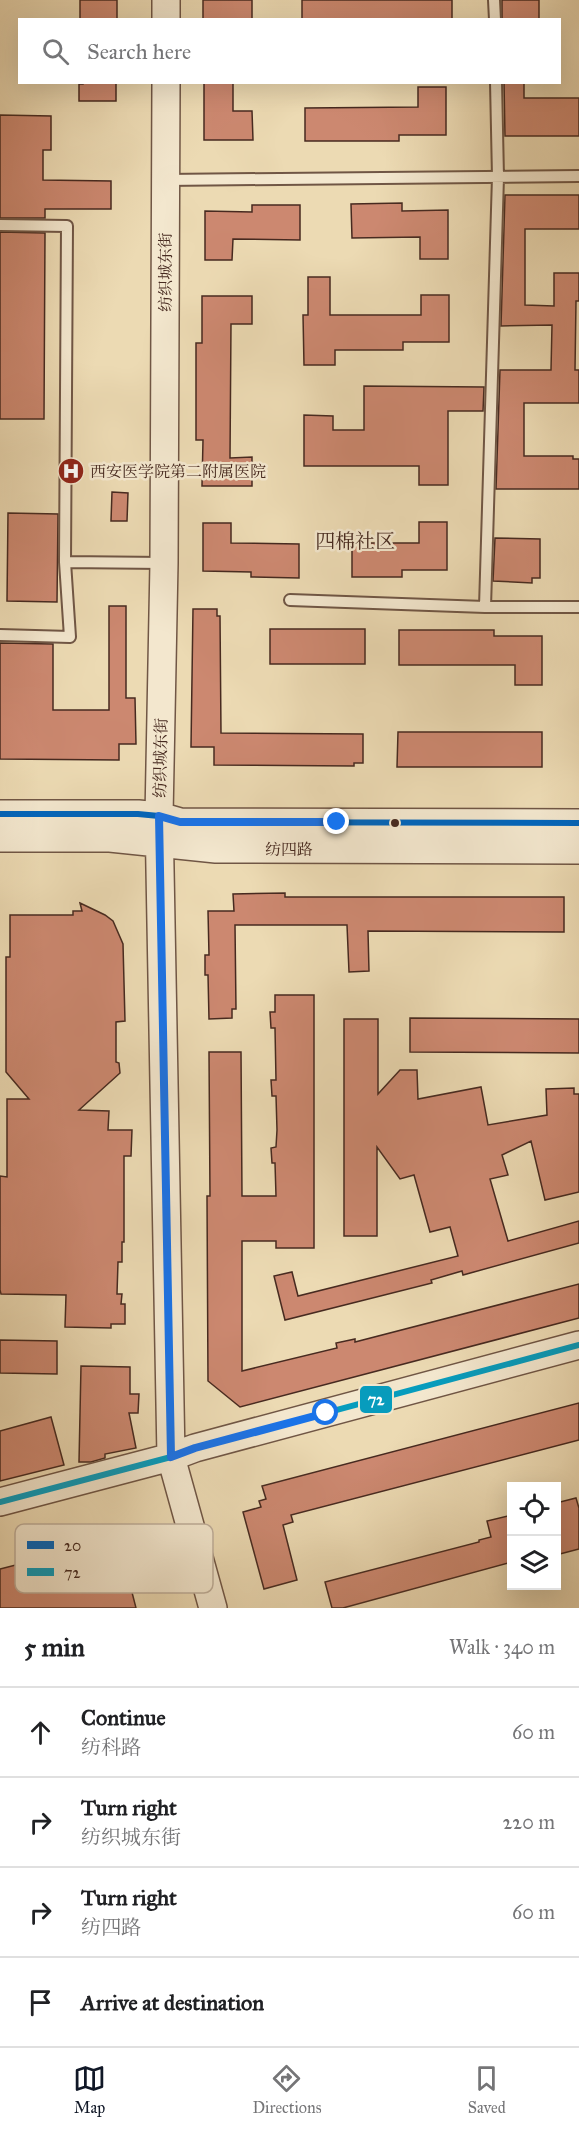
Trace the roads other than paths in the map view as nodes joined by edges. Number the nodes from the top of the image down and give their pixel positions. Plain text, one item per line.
1 (166, 0) edge
2 (494, 0) edge
3 (166, 18) edge
4 (495, 18) edge
5 (166, 84) edge
6 (496, 84) edge
7 (579, 176) edge
8 (498, 177) junction
9 (165, 180) junction
10 (0, 225) edge
11 (65, 562) junction
12 (164, 563) junction
13 (290, 600) dead end
14 (485, 607) junction
15 (579, 607) edge
16 (0, 635) edge
17 (0, 814) edge
18 (159, 816) junction
19 (579, 823) edge
20 (0, 838) edge
21 (159, 843) junction
22 (579, 850) edge
23 (579, 1345) edge
24 (171, 1457) junction
25 (0, 1502) edge
26 (190, 1524) edge
27 (209, 1593) edge
28 (213, 1608) edge

1 - 3 street
2 - 4 lane
5 - 9 street, 纺织城东街
6 - 8 lane
7 - 8 lane
8 - 9 lane
8 - 14 lane
9 - 12 street, 纺织城东街
10 - 11 lane
11 - 12 lane
11 - 16 lane
12 - 18 street, 纺织城东街
13 - 14 lane
14 - 15 lane
17 - 18 street, 纺四路
18 - 19 street, 纺四路
18 - 21 street, 纺织城东街
20 - 21 street, 纺四路
21 - 22 street, 纺四路
21 - 24 street, 纺织城东街
23 - 24 street
24 - 25 street
24 - 26 street, 纺织城东街
27 - 28 street, 纺织城东街

